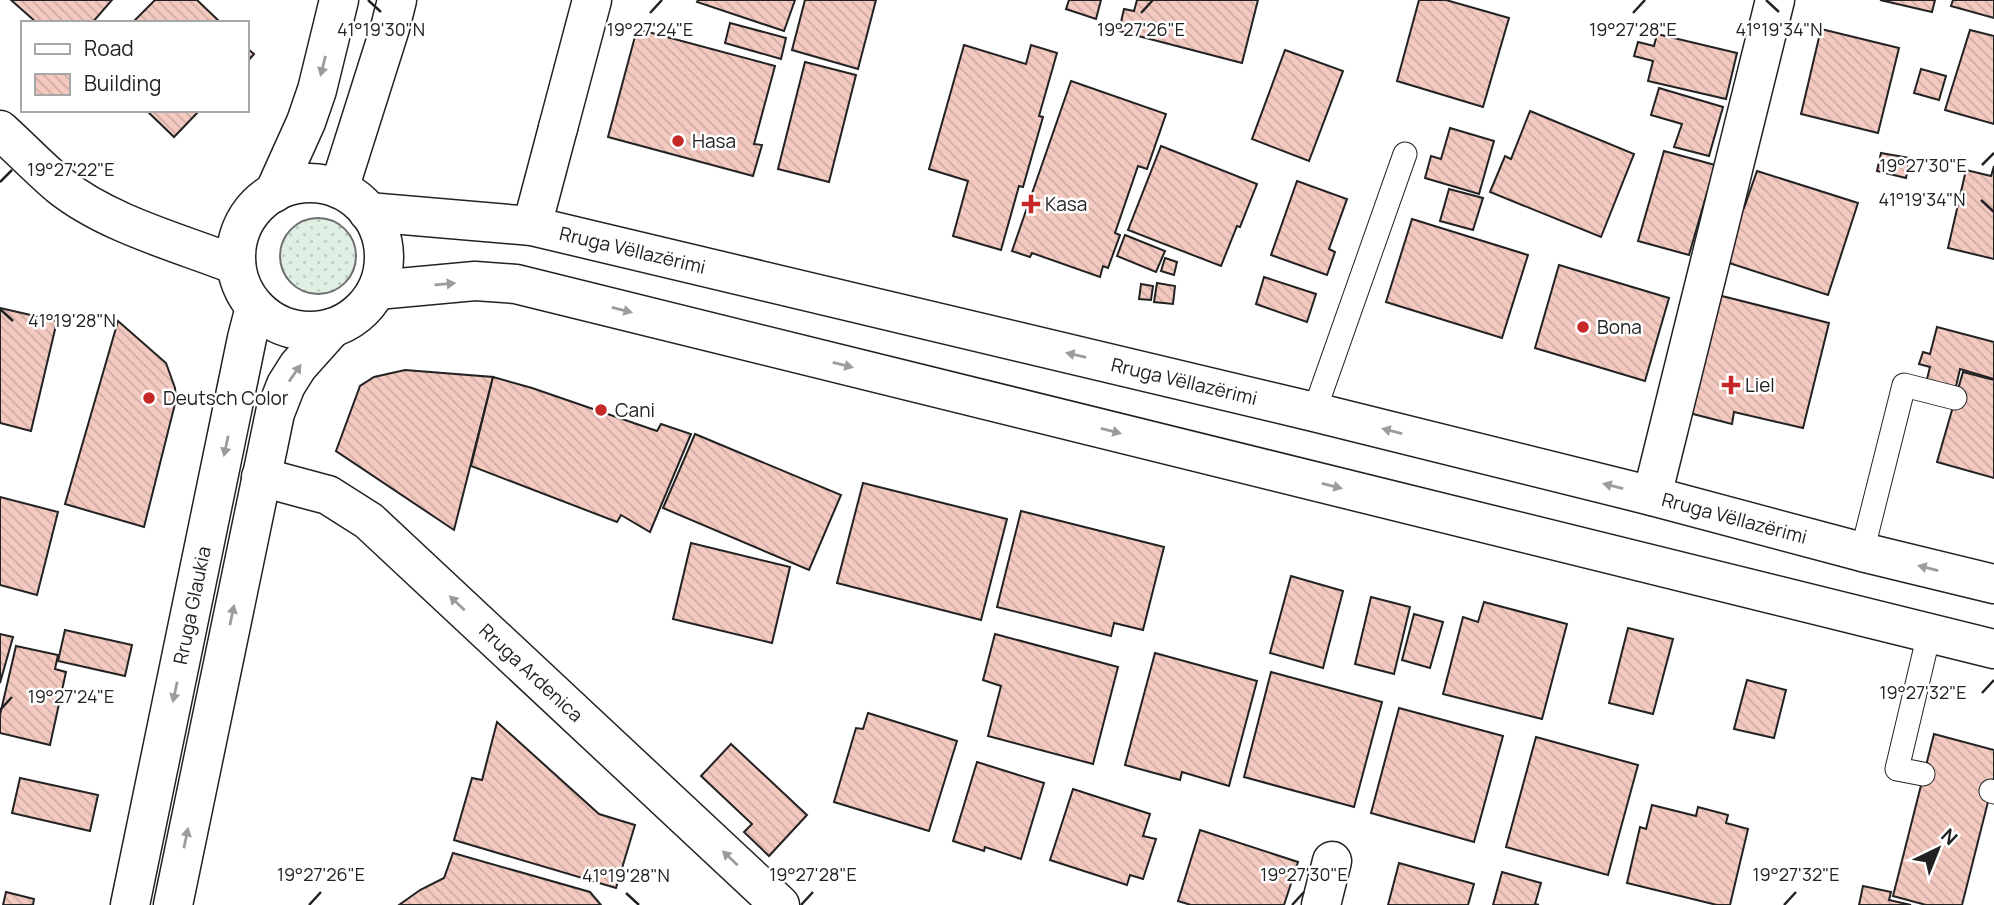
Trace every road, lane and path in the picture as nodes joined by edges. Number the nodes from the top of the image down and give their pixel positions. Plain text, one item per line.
1 (339, 0) edge
2 (397, 0) edge
3 (593, 0) edge
4 (1775, 0) edge
5 (0, 130) edge
6 (1405, 154) dead end
7 (274, 192) junction
8 (354, 200) junction
9 (532, 226) junction
10 (236, 265) junction
11 (377, 290) junction
12 (255, 307) junction
13 (332, 328) junction
14 (1955, 398) dead end
15 (1314, 412) junction
16 (261, 477) junction
17 (1652, 496) junction
18 (1861, 552) junction
19 (1994, 584) edge
20 (1929, 634) junction
21 (1994, 649) edge
22 (1923, 774) dead end
23 (1332, 861) dead end
24 (130, 905) edge
25 (173, 905) edge
26 (780, 905) edge
27 (1321, 905) edge

1 -> 7 main road
2 - 8 main road
3 - 9 main road
4 - 17 main road
5 - 10 main road
6 - 15 lane
7 - 8 main road
7 - 10 main road
8 - 9 main road, Rruga Vëllazërimi
8 - 11 main road
15 -> 9 main road, Rruga Vëllazërimi
10 - 12 main road
11 - 13 main road
11 -> 20 main road
12 - 13 main road
12 -> 24 main road, Rruga Glaukia
16 -> 13 main road, Rruga Glaukia
14 - 18 lane
17 -> 15 main road, Rruga Vëllazërimi
25 -> 16 main road, Rruga Glaukia
26 -> 16 main road, Rruga Ardenica
17 - 18 main road, Rruga Vëllazërimi
19 -> 18 main road, Rruga Vëllazërimi
20 - 21 main road
20 - 22 lane
23 - 27 main road

